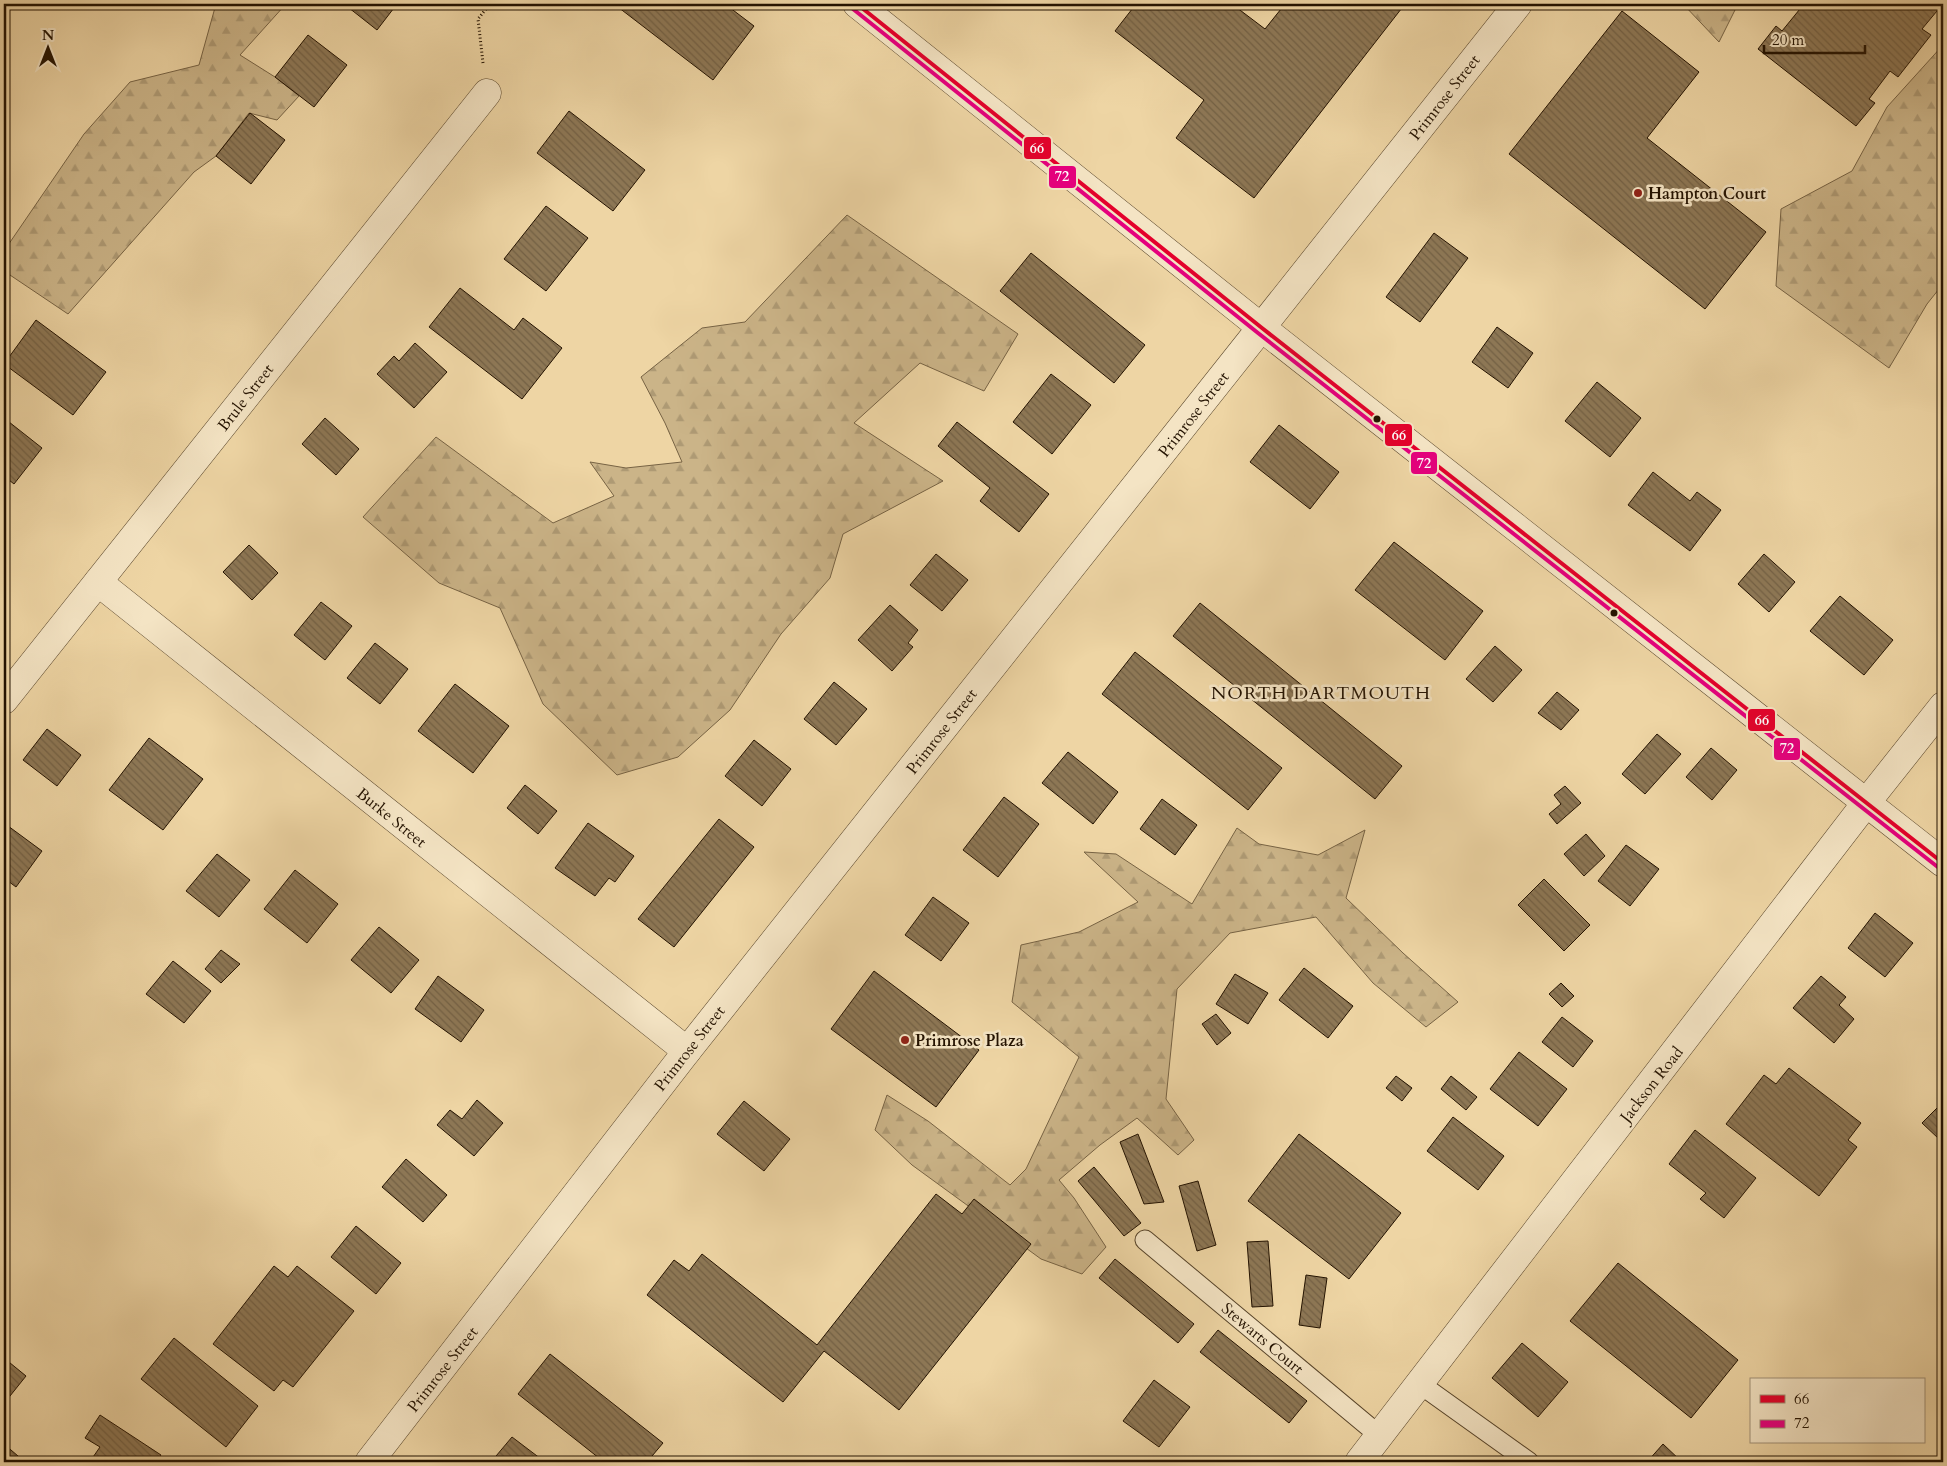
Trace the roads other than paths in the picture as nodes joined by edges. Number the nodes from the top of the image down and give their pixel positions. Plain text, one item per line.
1 (856, 4) edge
2 (1518, 4) edge
3 (487, 93) road end
4 (1262, 328) junction
5 (98, 582) junction
6 (4, 700) edge
7 (1943, 706) edge
8 (1866, 803) junction
9 (1943, 863) edge
10 (687, 1051) junction
11 (1145, 1240) dead end
12 (1420, 1384) junction
13 (1380, 1436) junction
14 (369, 1462) edge
15 (1359, 1462) edge
16 (1529, 1462) edge

1 - 4 street
2 - 4 street, Primrose Street
3 - 5 street, Brule Street
4 - 8 street
4 - 10 street, Primrose Street
5 - 6 street, Brule Street
5 - 10 street, Burke Street
7 - 8 street, Jackson Road
8 - 9 street
8 - 12 street, Jackson Road
10 - 14 street, Primrose Street
11 - 13 lane, Stewarts Court
12 - 13 street, Jackson Road
12 - 16 lane
13 - 15 street, Jackson Road

